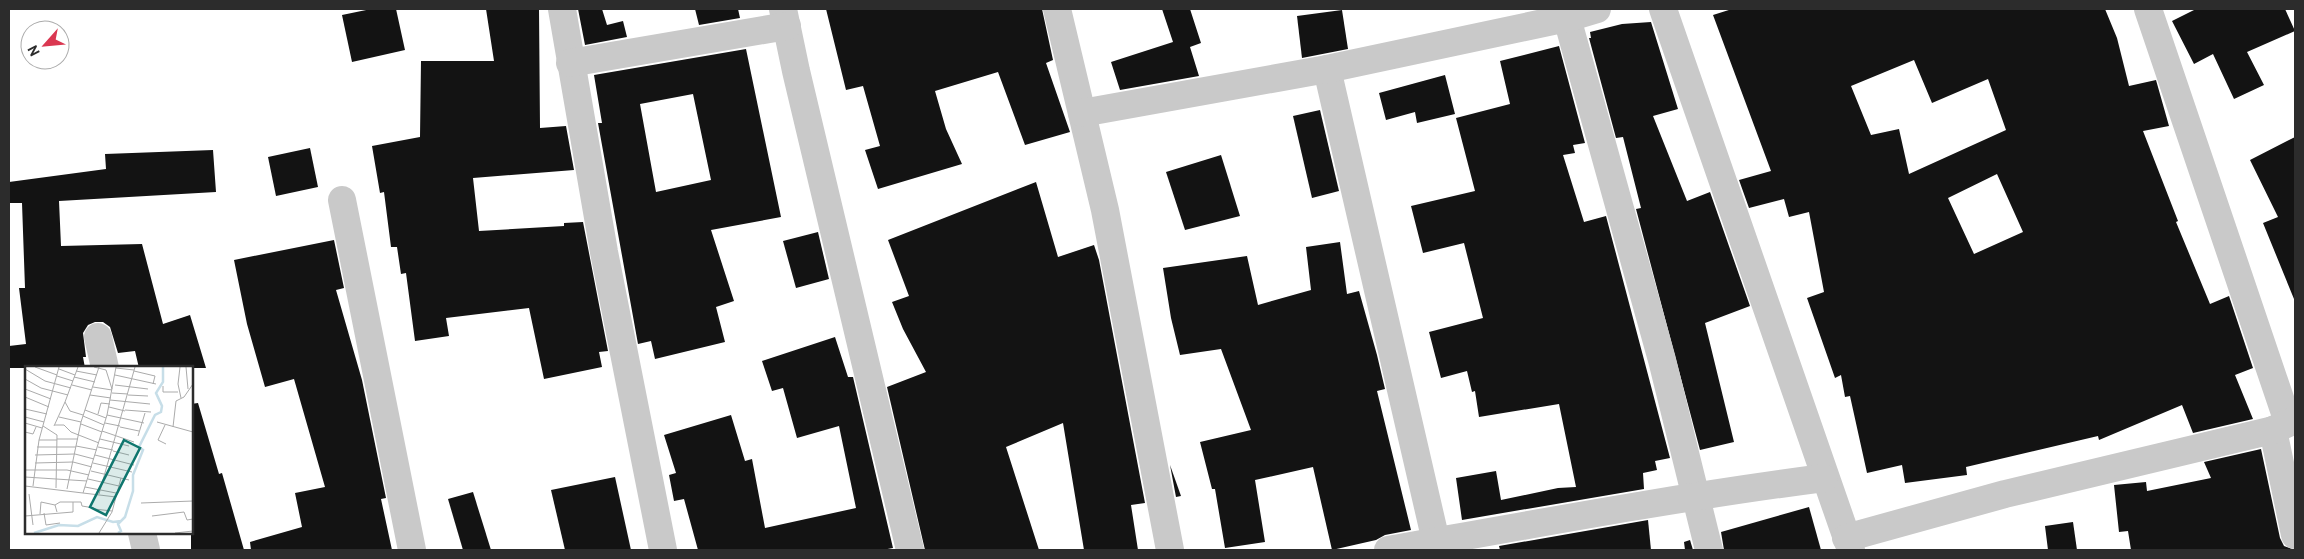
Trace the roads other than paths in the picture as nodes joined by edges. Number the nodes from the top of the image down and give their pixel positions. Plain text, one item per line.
1 (562, 9) edge
2 (1057, 9) edge
3 (1597, 9) edge
4 (1663, 9) edge
5 (2148, 9) edge
6 (785, 17) edge
7 (1567, 18) junction
8 (570, 63) junction
9 (1327, 69) junction
10 (1082, 113) junction
11 (342, 200) dead end
12 (98, 337) dead end
13 (105, 366) edge
14 (2285, 424) edge
15 (1824, 478) junction
16 (1694, 495) junction
17 (142, 534) edge
18 (2295, 535) edge
19 (1848, 544) edge
20 (1437, 546) edge
21 (146, 550) edge
22 (412, 550) edge
23 (663, 550) edge
24 (910, 550) edge
25 (1170, 550) edge
26 (1388, 550) edge
27 (1708, 550) edge

1 - 8 street
2 - 10 street
3 - 7 street
4 - 15 street
5 - 14 street
6 - 8 street
6 - 24 street
7 - 9 street
7 - 16 street
8 - 23 street
9 - 10 street
9 - 20 street
10 - 25 street
11 - 22 street
12 - 13 street
14 - 18 street
14 - 19 street
15 - 16 street
15 - 19 street
16 - 20 street
16 - 27 street
17 - 21 street
20 - 26 street

